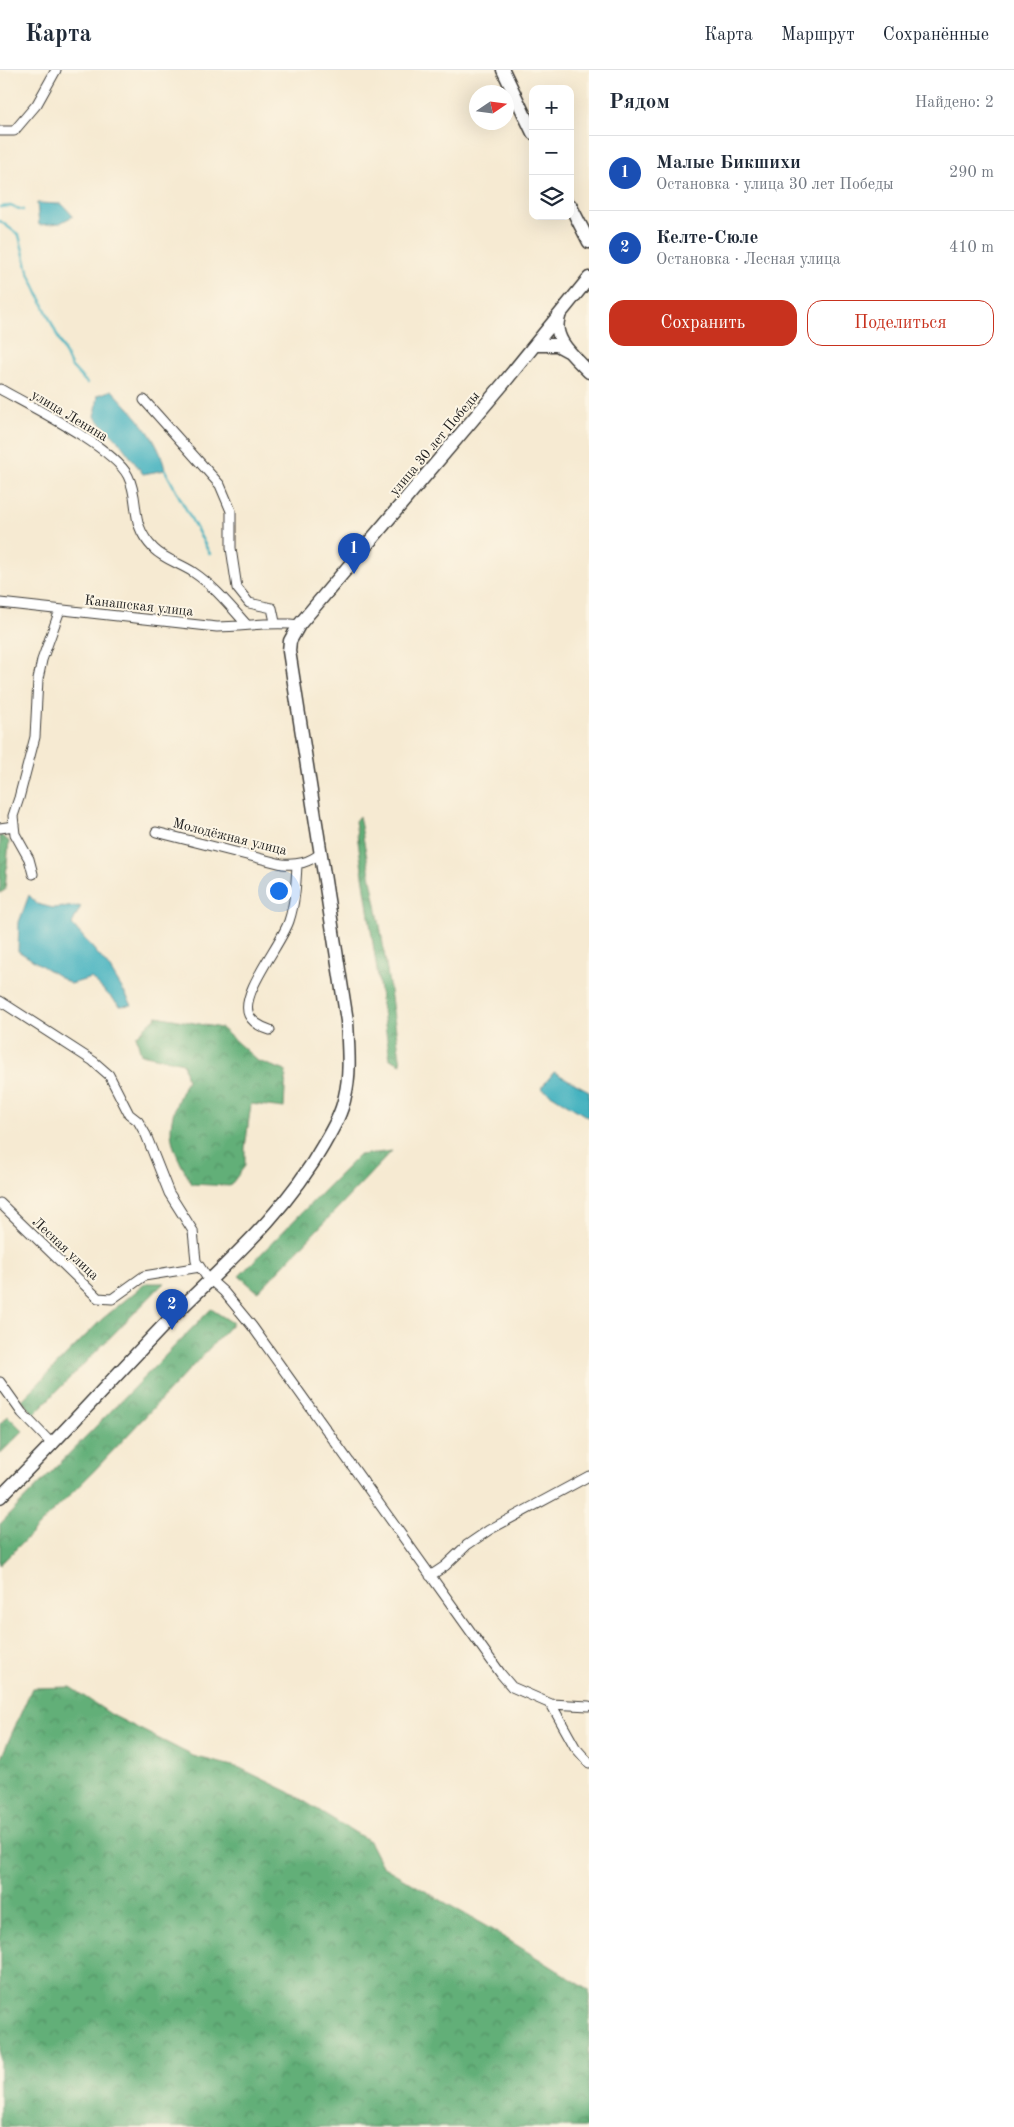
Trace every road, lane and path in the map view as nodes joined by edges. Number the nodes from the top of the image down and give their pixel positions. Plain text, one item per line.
1 (56, 70) edge
2 (503, 70) edge
3 (532, 130) edge
4 (0, 131) edge
5 (574, 213) edge
6 (588, 240) edge
7 (589, 278) edge
8 (559, 317) junction
9 (535, 346) junction
10 (571, 352) junction
11 (589, 372) edge
12 (0, 389) edge
13 (144, 400) dead end
14 (0, 603) edge
15 (60, 610) junction
16 (275, 622) junction
17 (247, 625) junction
18 (299, 625) junction
19 (14, 826) junction
20 (0, 828) edge
21 (156, 832) dead end
22 (321, 853) junction
23 (297, 865) junction
24 (33, 874) dead end
25 (0, 1001) edge
26 (270, 1030) dead end
27 (0, 1203) edge
28 (200, 1267) junction
29 (210, 1280) junction
30 (0, 1382) edge
31 (53, 1445) junction
32 (589, 1476) edge
33 (0, 1497) edge
34 (430, 1576) junction
35 (551, 1704) junction
36 (589, 1706) edge
37 (589, 1763) edge

1 - 4 street
2 - 3 street
5 - 6 street
7 - 8 street, улица 30 лет Победы
8 - 9 street, улица 30 лет Победы
8 - 10 street
9 - 10 street
9 - 18 street, улица 30 лет Победы
10 - 11 street
12 - 17 street, улица Ленина
13 - 16 street
14 - 15 street, Канашская улица
15 - 17 street, Канашская улица
15 - 19 street
16 - 17 street, Канашская улица
16 - 18 street, Канашская улица
18 - 22 street, улица 30 лет Победы
19 - 20 street
19 - 24 street
21 - 23 street, Молодёжная улица
22 - 23 street, Молодёжная улица
22 - 29 street, улица 30 лет Победы
23 - 26 street, Молодёжная улица
25 - 28 street
27 - 28 street, Лесная улица
28 - 29 street
29 - 31 street, улица 30 лет Победы
29 - 34 street
30 - 31 street
31 - 33 street, улица 30 лет Победы
32 - 34 street
34 - 35 street
35 - 36 street
35 - 37 street

